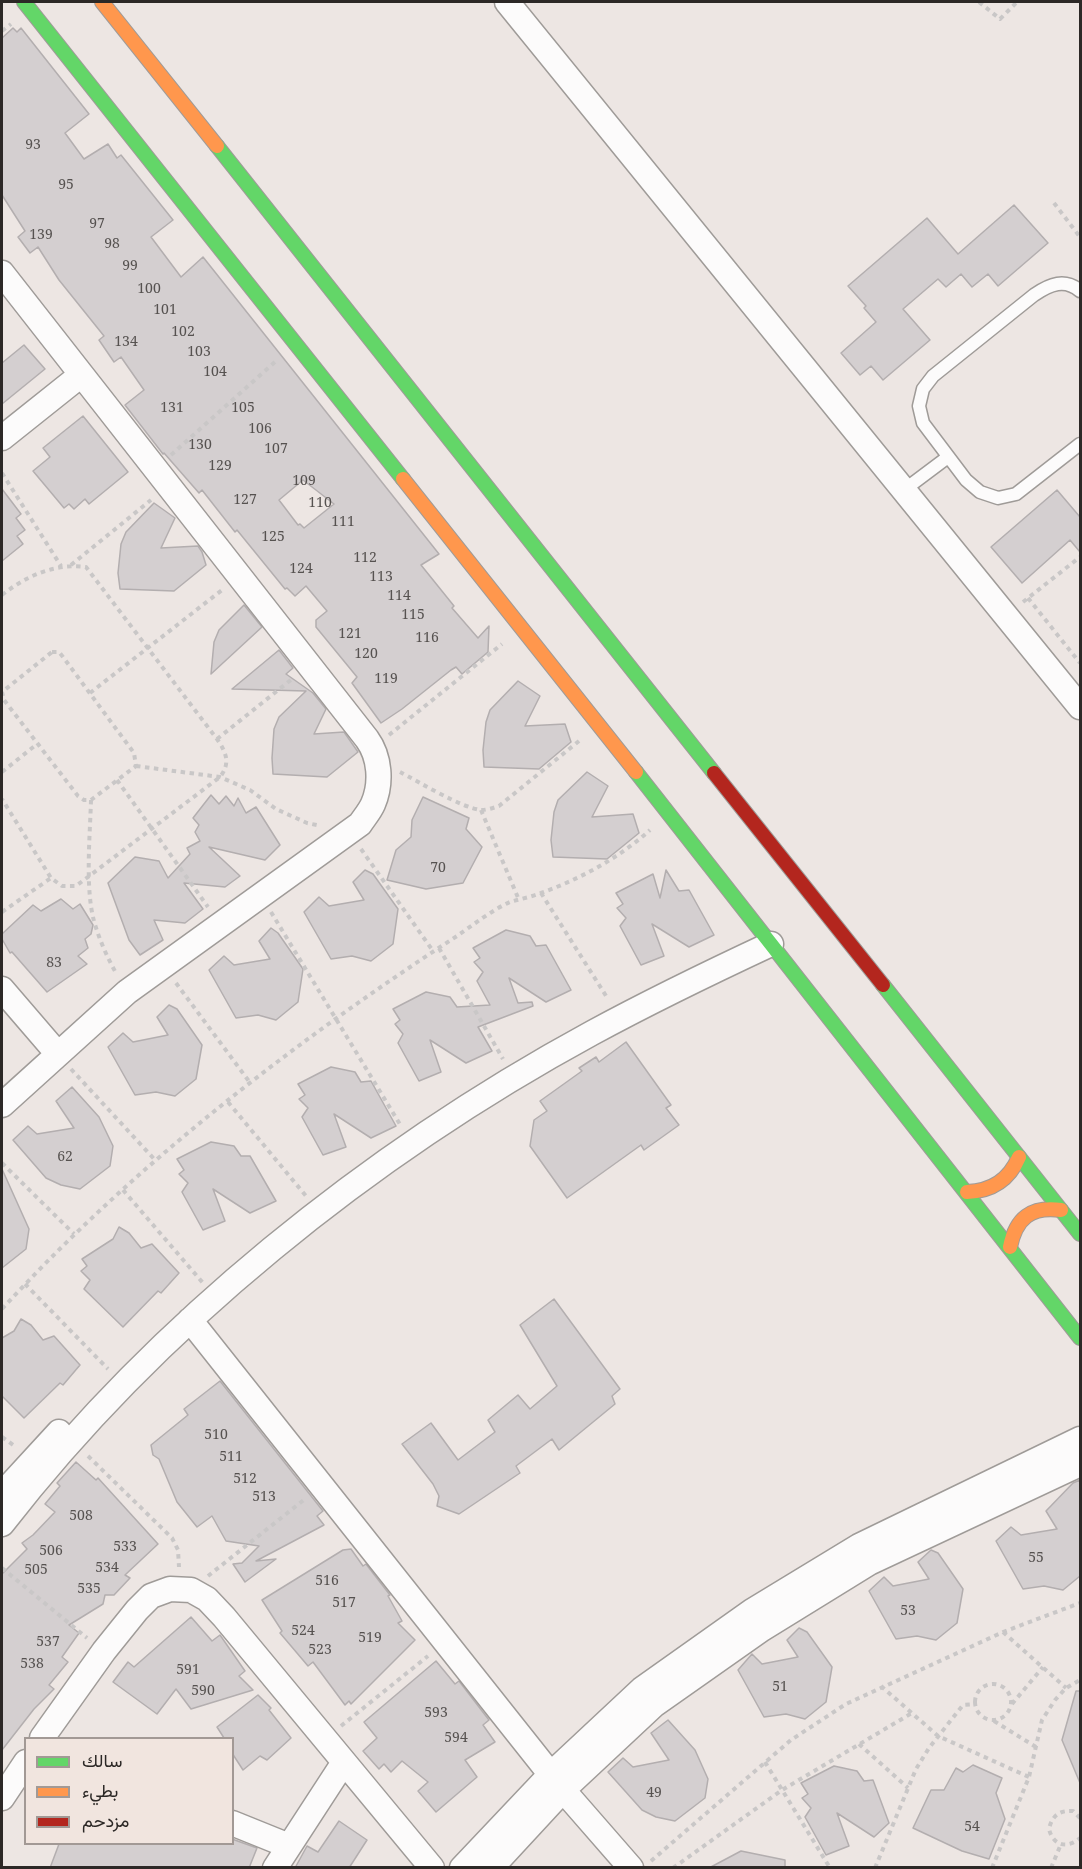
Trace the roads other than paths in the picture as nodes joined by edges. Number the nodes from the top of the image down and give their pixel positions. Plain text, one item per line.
1 (24, 2) edge
2 (102, 2) edge
3 (507, 2) edge
4 (2, 273) edge
5 (1080, 291) edge
6 (81, 375) junction
7 (2, 438) edge
8 (1080, 444) edge
9 (948, 457) junction
10 (904, 490) junction
11 (1080, 707) edge
12 (766, 937) junction
13 (2, 989) edge
14 (57, 1053) junction
15 (2, 1105) edge
16 (1019, 1157) junction
17 (968, 1192) junction
18 (1061, 1210) junction
19 (1080, 1234) edge
20 (1010, 1247) junction
21 (190, 1320) junction
22 (1080, 1338) edge
23 (1080, 1439) edge
24 (1080, 1464) edge
25 (3, 1511) edge
26 (43, 1737) edge
27 (344, 1762) junction
28 (24, 1765) edge
29 (557, 1783) junction
30 (2, 1798) edge
31 (234, 1824) edge
32 (289, 1846) junction
33 (275, 1868) edge
34 (432, 1868) edge
35 (462, 1868) edge
36 (491, 1868) edge
37 (631, 1868) edge

1 - 12 street
2 - 16 street
3 - 10 street
4 - 6 street
5 - 9 lane
6 - 7 street
6 - 14 street
8 - 9 lane
9 - 10 lane
10 - 11 street
12 - 17 street
12 - 21 street
12 - 25 street
13 - 14 street
14 - 15 street
16 - 17 street
16 - 18 street
17 - 20 street
18 - 19 street
18 - 20 street
20 - 22 street
21 - 25 street
21 - 29 street
23 - 29 street
24 - 29 street
26 - 27 street
27 - 32 street
27 - 34 street
28 - 30 street
29 - 35 street
29 - 36 street
29 - 37 street
31 - 32 street
32 - 33 street

